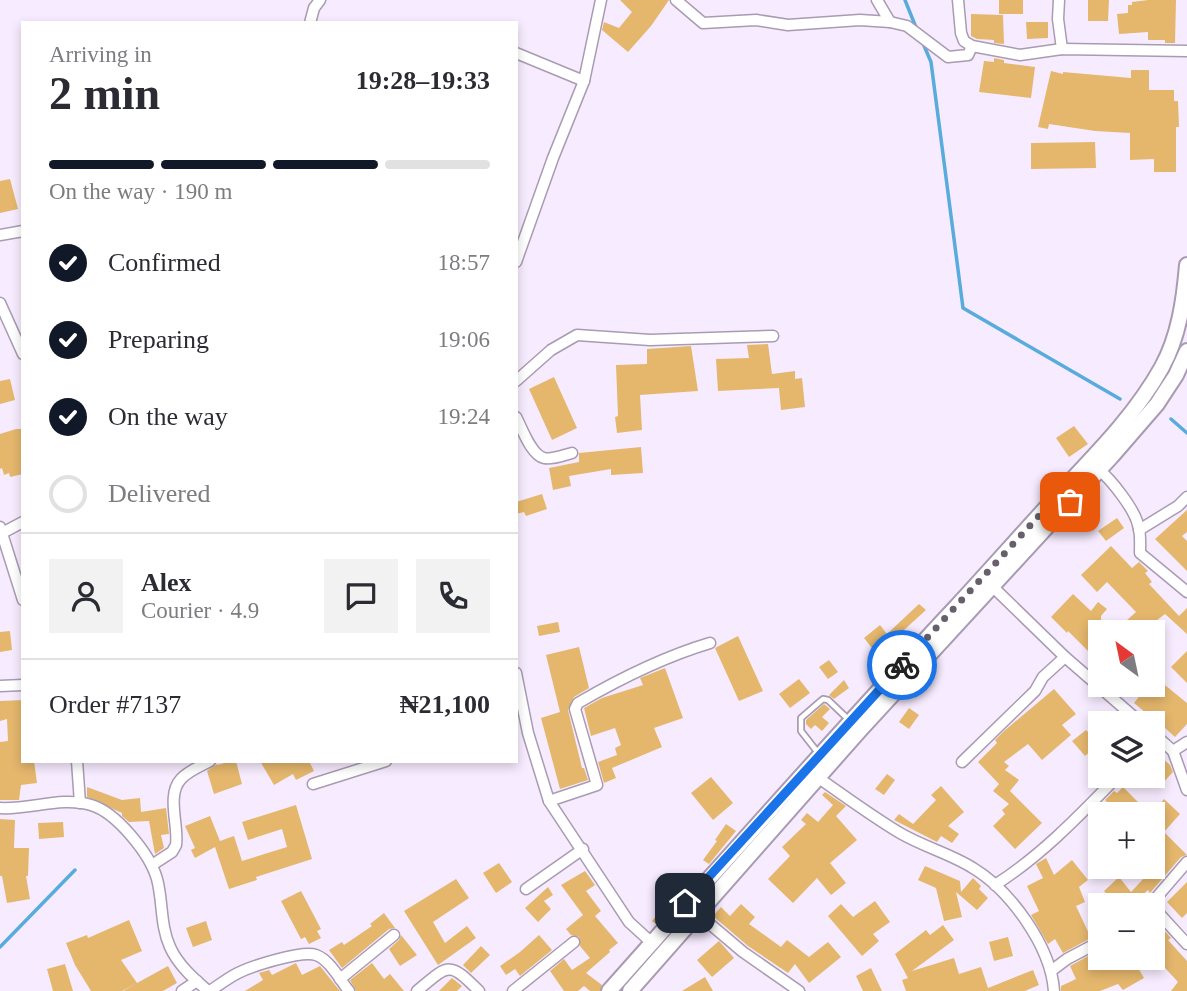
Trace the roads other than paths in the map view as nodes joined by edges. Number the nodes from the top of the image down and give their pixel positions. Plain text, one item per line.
1 (320, 0) edge
2 (601, 0) edge
3 (677, 0) edge
4 (877, 0) edge
5 (958, 0) edge
6 (1059, 0) edge
7 (311, 21) edge
8 (890, 22) junction
9 (972, 46) junction
10 (1062, 49) junction
11 (1187, 51) edge
12 (518, 54) edge
13 (584, 81) junction
14 (21, 231) edge
15 (0, 235) edge
16 (518, 256) edge
17 (1187, 265) edge
18 (0, 303) edge
19 (773, 336) dead end
20 (21, 350) edge
21 (1187, 351) edge
22 (518, 379) edge
23 (518, 420) edge
24 (572, 453) dead end
25 (1099, 470) junction
26 (1065, 497) junction
27 (1187, 497) edge
28 (21, 523) edge
29 (1, 530) edge
30 (1139, 530) junction
31 (993, 587) junction
32 (1187, 592) edge
33 (21, 594) edge
34 (710, 643) dead end
35 (1065, 657) junction
36 (21, 685) edge
37 (0, 687) edge
38 (518, 694) edge
39 (1127, 711) edge
40 (520, 714) edge
41 (850, 721) junction
42 (1187, 743) edge
43 (1165, 745) edge
44 (1172, 751) junction
45 (821, 755) junction
46 (962, 762) dead end
47 (77, 763) edge
48 (207, 763) edge
49 (380, 763) edge
50 (820, 779) junction
51 (313, 785) dead end
52 (1106, 788) edge
53 (1187, 790) edge
54 (549, 801) junction
55 (80, 803) junction
56 (0, 808) edge
57 (583, 849) junction
58 (1187, 862) edge
59 (152, 865) junction
60 (995, 885) junction
61 (526, 889) dead end
62 (1161, 893) edge
63 (698, 914) junction
64 (1165, 920) edge
65 (394, 936) dead end
66 (574, 942) dead end
67 (652, 943) junction
68 (1187, 944) edge
69 (1088, 948) edge
70 (1051, 971) junction
71 (340, 979) junction
72 (197, 981) junction
73 (182, 991) edge
74 (209, 991) edge
75 (349, 991) edge
76 (417, 991) edge
77 (479, 991) edge
78 (513, 991) edge
79 (609, 991) edge
80 (630, 991) edge
81 (799, 991) edge
82 (1054, 991) edge

1 - 7 street
2 - 13 street
3 - 8 street
4 - 8 street
5 - 9 street
6 - 10 street
8 - 9 street
9 - 10 street
10 - 11 street
12 - 13 street
13 - 16 street
14 - 15 street
17 - 26 main road
18 - 20 street
19 - 22 street
21 - 25 main road
23 - 24 street
25 - 26 main road
25 - 30 street
26 - 31 main road
26 - 41 main road
27 - 30 street
28 - 29 street
29 - 33 street
30 - 32 street
31 - 35 street
31 - 50 main road
34 - 54 street
35 - 39 street
35 - 46 street
36 - 37 street
38 - 40 street
40 - 54 street
41 - 45 main road
41 - 45 lane
42 - 44 street
43 - 44 street
44 - 53 street
45 - 67 main road
47 - 55 street
48 - 59 street
49 - 51 street
50 - 60 street
50 - 63 main road
52 - 60 street
54 - 57 street
55 - 56 street
55 - 59 street
57 - 61 street
57 - 67 street
58 - 62 street
59 - 72 street
60 - 70 street
63 - 80 main road
63 - 81 street
64 - 68 street
65 - 71 street
66 - 78 street
67 - 79 main road
69 - 70 street
70 - 82 street
71 - 74 street
71 - 75 street
72 - 73 street
72 - 74 street
76 - 77 street

